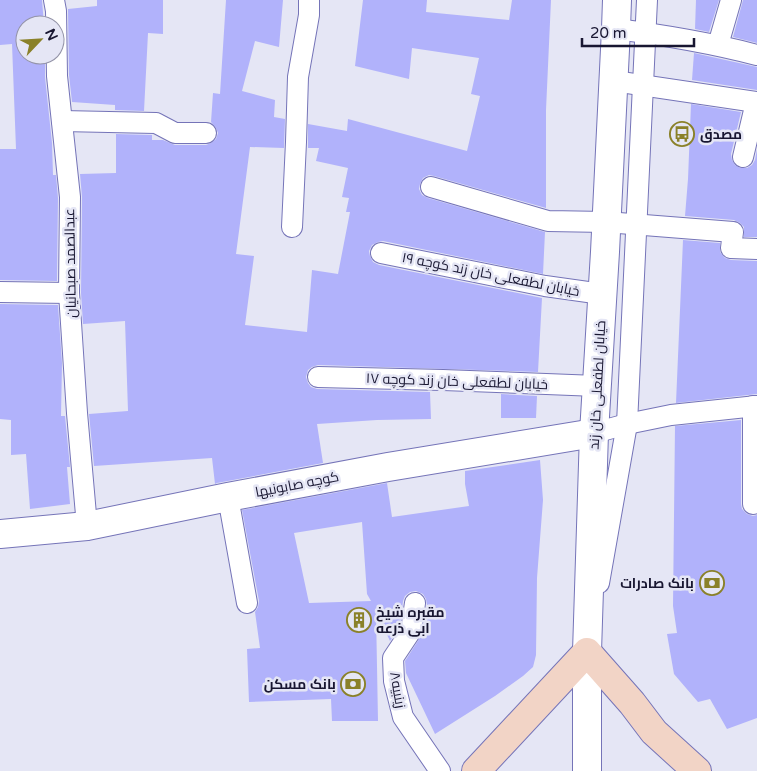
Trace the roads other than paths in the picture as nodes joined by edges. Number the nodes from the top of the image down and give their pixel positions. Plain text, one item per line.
1 (54, 0) edge
2 (309, 0) edge
3 (616, 0) edge
4 (647, 0) edge
5 (732, 0) edge
6 (616, 29) junction
7 (646, 33) junction
8 (718, 45) junction
9 (757, 55) edge
10 (614, 81) junction
11 (643, 86) junction
12 (62, 120) junction
13 (206, 133) dead end
14 (744, 157) dead end
15 (431, 187) dead end
16 (606, 222) junction
17 (636, 224) junction
18 (292, 227) dead end
19 (757, 248) edge
20 (381, 253) dead end
21 (0, 292) edge
22 (69, 293) junction
23 (602, 294) junction
24 (318, 377) dead end
25 (597, 386) junction
26 (755, 406) edge
27 (627, 424) junction
28 (594, 433) junction
29 (228, 497) junction
30 (753, 504) dead end
31 (87, 526) junction
32 (0, 534) edge
33 (247, 603) dead end
34 (415, 603) dead end
35 (587, 652) junction
36 (440, 771) edge
37 (476, 771) edge
38 (587, 771) edge
39 (696, 771) edge

1 - 12 lane, عبدالصمد صبحانیان
2 - 18 lane
3 - 6 street, خیابان لطفعلی خان زند
4 - 7 lane
5 - 8 lane
6 - 7 lane
6 - 10 street, خیابان لطفعلی خان زند
7 - 8 lane
7 - 11 lane
8 - 9 lane
10 - 11 lane
10 - 16 street, خیابان لطفعلی خان زند
11 - 14 lane
11 - 17 lane
12 - 13 lane
12 - 22 lane, عبدالصمد صبحانیان
15 - 16 lane
16 - 17 lane
16 - 23 street, خیابان لطفعلی خان زند
17 - 19 lane
17 - 27 lane
20 - 23 lane, خیابان لطفعلی خان زند کوچه ۱۹
21 - 22 lane
22 - 31 lane, عبدالصمد صبحانیان
23 - 25 street, خیابان لطفعلی خان زند
24 - 25 lane, خیابان لطفعلی خان زند کوچه ۱۷
25 - 28 street, خیابان لطفعلی خان زند
26 - 27 lane
26 - 30 lane
27 - 28 lane
27 - 35 lane
28 - 29 street, کوچه صابونیها
28 - 35 street, خیابان لطفعلی خان زند
29 - 31 street, کوچه صابونیها
29 - 33 lane
31 - 32 street, کوچه صابونیها
34 - 36 lane, زینبیه۸
35 - 37 main road
35 - 38 street, خیابان لطفعلی خان زند
35 - 39 main road

